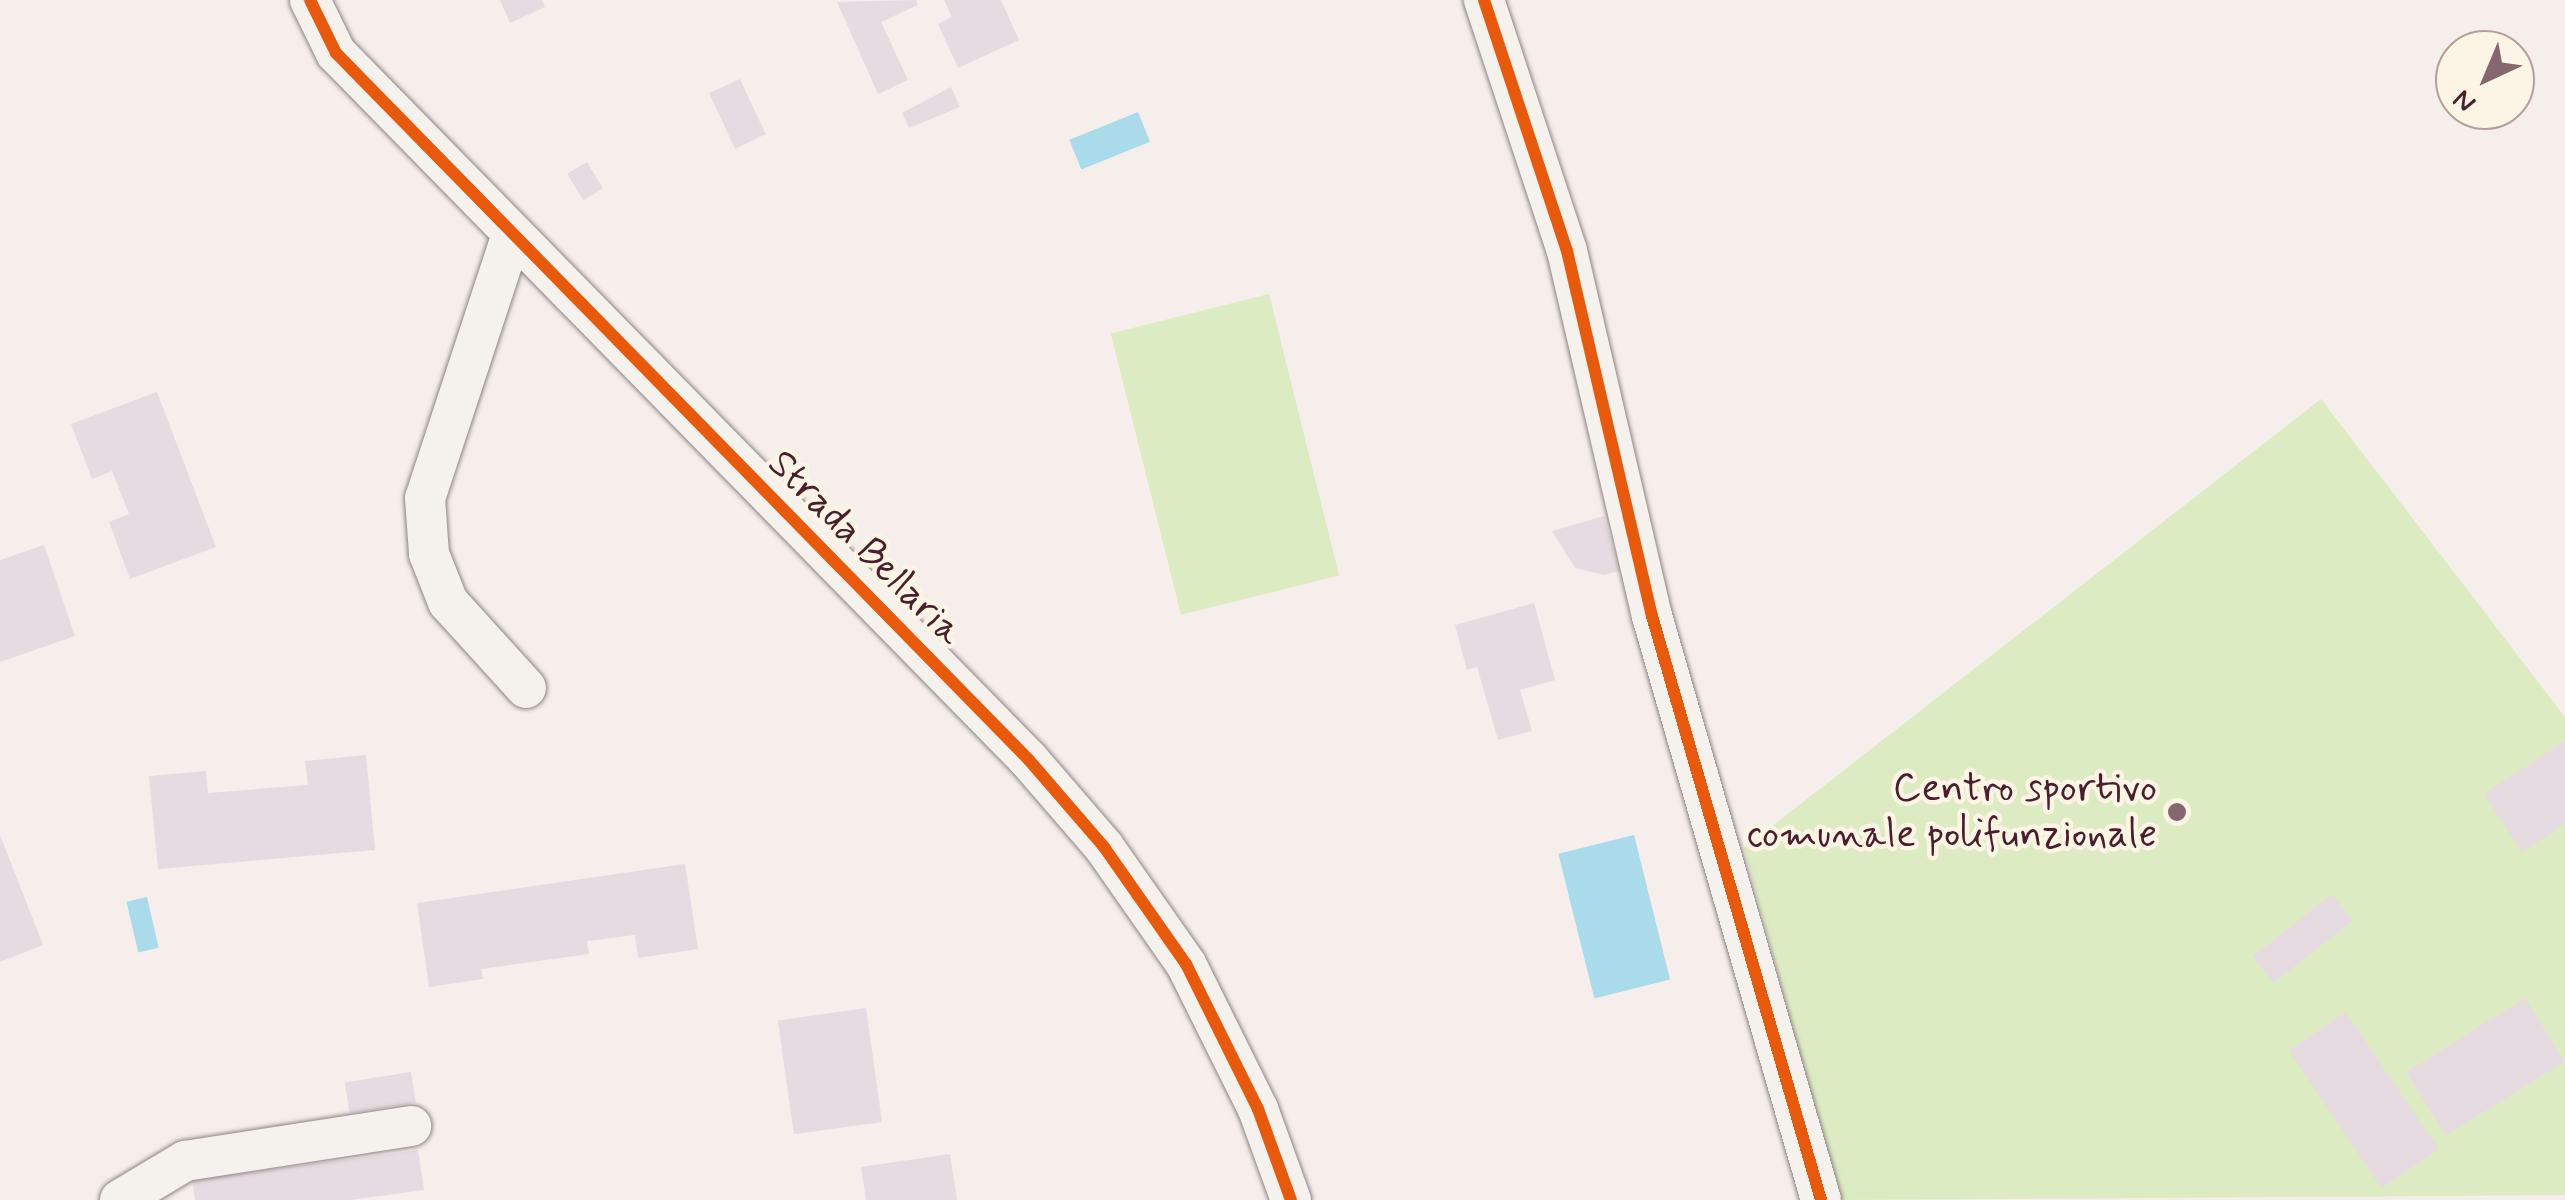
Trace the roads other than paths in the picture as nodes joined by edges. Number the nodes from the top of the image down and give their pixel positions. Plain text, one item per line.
1 (310, 0) edge
2 (1484, 0) edge
3 (511, 237) junction
4 (526, 688) dead end
5 (411, 1126) dead end
6 (120, 1200) edge
7 (1292, 1200) edge
8 (1821, 1200) edge

1 - 3 street, Strada Bellaria
2 - 8 street
3 - 4 street
3 - 7 street, Strada Bellaria
5 - 6 street

